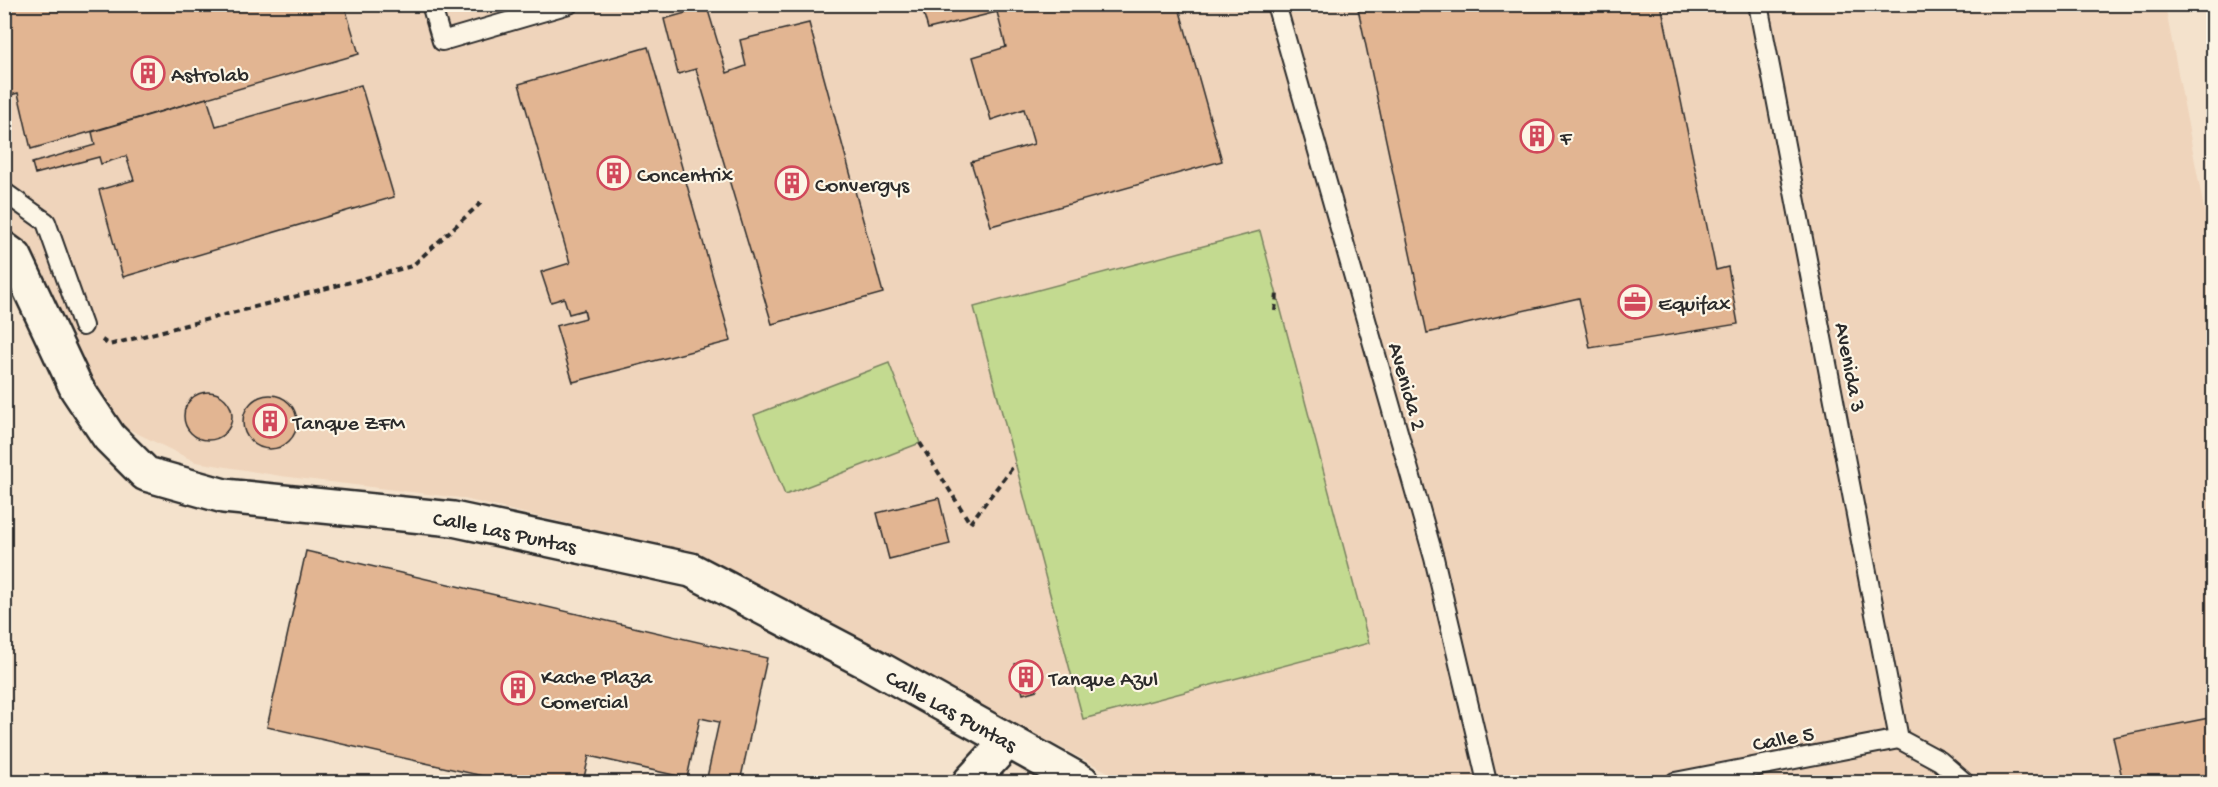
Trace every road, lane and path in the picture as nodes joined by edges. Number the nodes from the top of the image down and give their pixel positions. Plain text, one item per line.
1 (431, 4) edge
2 (569, 4) edge
3 (1276, 4) edge
4 (1758, 4) edge
5 (4, 192) edge
6 (484, 200) dead end
7 (4, 249) edge
8 (1277, 294) dead end
9 (1275, 311) dead end
10 (83, 326) dead end
11 (109, 345) dead end
12 (920, 443) dead end
13 (1015, 464) dead end
14 (1899, 739) junction
15 (1007, 742) junction
16 (970, 783) edge
17 (1082, 783) edge
18 (1487, 783) edge
19 (1675, 783) edge
20 (1964, 783) edge

1 - 2 lane
3 - 18 lane, Avenida 2
4 - 14 lane, Avenida 3
5 - 10 lane
6 - 11 path
7 - 15 street, Calle Las Puntas
8 - 9 path
12 - 13 path
14 - 19 lane, Calle 5
14 - 20 lane
15 - 16 street
15 - 17 street, Calle Las Puntas

